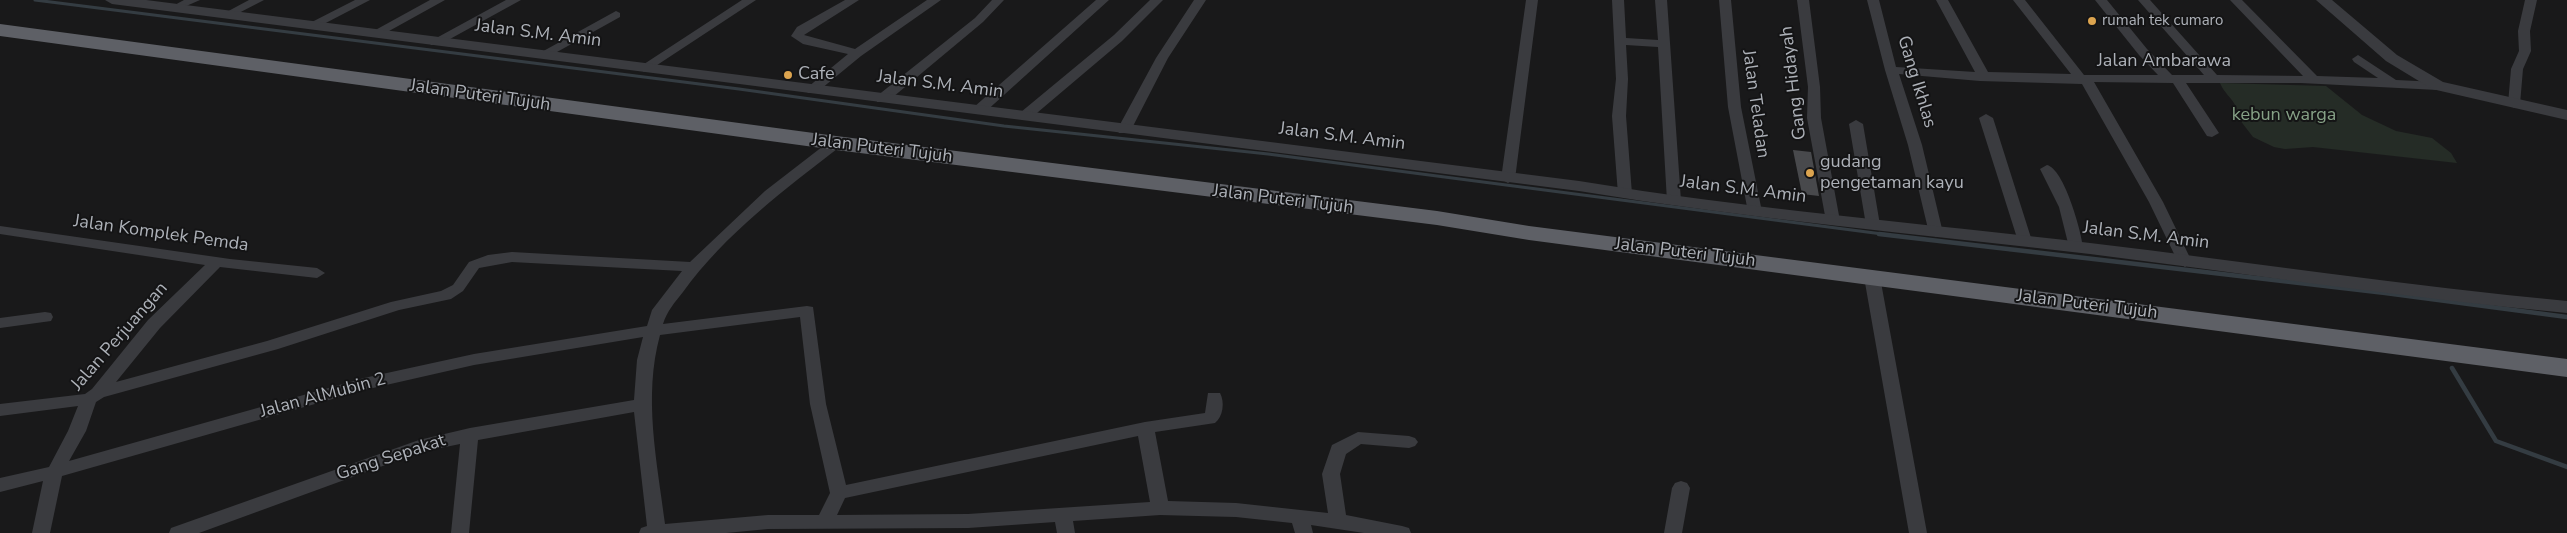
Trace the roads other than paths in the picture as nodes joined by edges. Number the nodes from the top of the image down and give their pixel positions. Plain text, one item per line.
1 (112, 0) edge
2 (194, 0) edge
3 (258, 0) edge
4 (364, 0) edge
5 (440, 0) edge
6 (515, 0) edge
7 (750, 0) edge
8 (853, 0) edge
9 (935, 0) edge
10 (998, 0) edge
11 (1103, 0) edge
12 (1157, 0) edge
13 (1200, 0) edge
14 (1532, 0) edge
15 (1618, 0) edge
16 (1661, 0) edge
17 (1725, 0) edge
18 (1803, 0) edge
19 (1873, 0) edge
20 (1942, 0) edge
21 (2019, 0) edge
22 (2101, 0) edge
23 (2144, 0) edge
24 (2236, 0) edge
25 (2323, 0) edge
26 (2531, 0) edge
27 (177, 7) junction
28 (226, 15) junction
29 (616, 15) dead end
30 (0, 19) edge
31 (314, 24) junction
32 (0, 30) edge
33 (376, 33) junction
34 (1620, 41) junction
35 (435, 42) junction
36 (1665, 44) junction
37 (857, 53) junction
38 (544, 54) junction
39 (2358, 59) dead end
40 (644, 68) junction
41 (1891, 70) junction
42 (351, 72) junction
43 (1980, 77) junction
44 (2213, 78) junction
45 (2174, 79) junction
46 (2084, 80) junction
47 (2314, 80) junction
48 (2390, 82) junction
49 (2438, 86) junction
50 (812, 90) junction
51 (882, 99) junction
52 (2514, 104) junction
53 (979, 110) junction
54 (1026, 115) junction
55 (2567, 115) edge
56 (1986, 118) dead end
57 (1856, 124) dead end
58 (1124, 130) junction
59 (2212, 133) dead end
60 (836, 143) junction
61 (2047, 170) dead end
62 (1508, 179) junction
63 (1626, 194) junction
64 (1674, 201) junction
65 (1755, 212) junction
66 (1833, 221) junction
67 (1873, 225) junction
68 (0, 230) edge
69 (1936, 233) junction
70 (2025, 241) junction
71 (2076, 247) junction
72 (217, 262) junction
73 (2185, 262) junction
74 (692, 267) junction
75 (317, 273) dead end
76 (1872, 277) junction
77 (2567, 307) edge
78 (44, 317) dead end
79 (0, 323) edge
80 (652, 330) junction
81 (2567, 354) edge
82 (2567, 368) edge
83 (94, 396) junction
84 (1214, 397) dead end
85 (642, 405) junction
86 (0, 410) edge
87 (1145, 428) junction
88 (470, 434) junction
89 (1408, 442) dead end
90 (54, 473) junction
91 (0, 485) edge
92 (1681, 488) dead end
93 (839, 493) junction
94 (1160, 508) junction
95 (1338, 521) junction
96 (824, 522) junction
97 (1065, 524) edge
98 (1302, 525) edge
99 (654, 532) edge
100 (41, 533) edge
101 (178, 533) edge
102 (460, 533) edge
103 (1402, 533) edge
104 (1673, 533) edge
105 (1918, 533) edge

1 - 27 street, Jalan S.M. Amin
2 - 27 street
3 - 28 street
4 - 31 street
5 - 33 street
6 - 35 street
7 - 40 street
8 - 37 street
9 - 37 street
10 - 51 street
11 - 53 street
12 - 54 street
13 - 58 street
14 - 62 street
15 - 34 street
16 - 36 street
17 - 65 street, Jalan Teladan
18 - 66 street, Gang Hidayah
19 - 41 street, Gang Ikhlas
20 - 43 street
21 - 46 street
22 - 45 street
23 - 44 street
24 - 47 street
25 - 49 street
26 - 52 street
27 - 28 street, Jalan S.M. Amin
28 - 31 street, Jalan S.M. Amin
29 - 38 street
30 - 42 highway, Jalan Puteri Tujuh
31 - 33 street, Jalan S.M. Amin
32 - 42 highway, Jalan Puteri Tujuh
33 - 35 street, Jalan S.M. Amin
34 - 36 street
34 - 63 street
35 - 38 street, Jalan S.M. Amin
36 - 64 street
37 - 50 street
38 - 40 street, Jalan S.M. Amin
39 - 48 street
40 - 50 street, Jalan S.M. Amin
41 - 43 street, Jalan Ambarawa
41 - 69 street, Gang Ikhlas
42 - 60 highway, Jalan Puteri Tujuh
42 - 81 highway, Jalan Puteri Tujuh
43 - 46 street, Jalan Ambarawa
44 - 45 street, Jalan Ambarawa
44 - 47 street, Jalan Ambarawa
45 - 46 street, Jalan Ambarawa
45 - 59 street
46 - 73 street
47 - 48 street, Jalan Ambarawa
48 - 49 street, Jalan Ambarawa
49 - 52 street
50 - 51 street, Jalan S.M. Amin
51 - 53 street, Jalan S.M. Amin
52 - 55 street
53 - 54 street, Jalan S.M. Amin
54 - 58 street, Jalan S.M. Amin
56 - 70 street
57 - 67 street
58 - 62 street, Jalan S.M. Amin
60 - 74 street
60 - 76 highway, Jalan Puteri Tujuh
61 - 71 street
62 - 63 street, Jalan S.M. Amin
63 - 64 street, Jalan S.M. Amin
64 - 65 street, Jalan S.M. Amin
65 - 66 street, Jalan S.M. Amin
66 - 67 street, Jalan S.M. Amin
67 - 69 street, Jalan S.M. Amin
68 - 72 street, Jalan Komplek Pemda
69 - 70 street, Jalan S.M. Amin
70 - 71 street, Jalan S.M. Amin
71 - 73 street, Jalan S.M. Amin
72 - 75 street, Jalan Komplek Pemda
72 - 83 street, Jalan Perjuangan
73 - 77 street, Jalan S.M. Amin
74 - 80 street
74 - 83 street
76 - 82 highway, Jalan Puteri Tujuh
76 - 105 street
78 - 79 street
80 - 85 street
80 - 90 street, Jalan AlMubin 2
80 - 93 street, Jalan AlMubin 2
83 - 86 street
83 - 90 street, Jalan Perjuangan
84 - 87 street
85 - 88 street, Gang Sepakat
85 - 99 street
87 - 93 street
87 - 94 street
88 - 101 street, Gang Sepakat
88 - 102 street
89 - 95 street
90 - 91 street, Jalan AlMubin 2
90 - 100 street, Jalan Perjuangan
92 - 104 street
93 - 96 street
94 - 97 street
94 - 98 street
95 - 98 street
95 - 103 street
96 - 97 street
96 - 99 street

